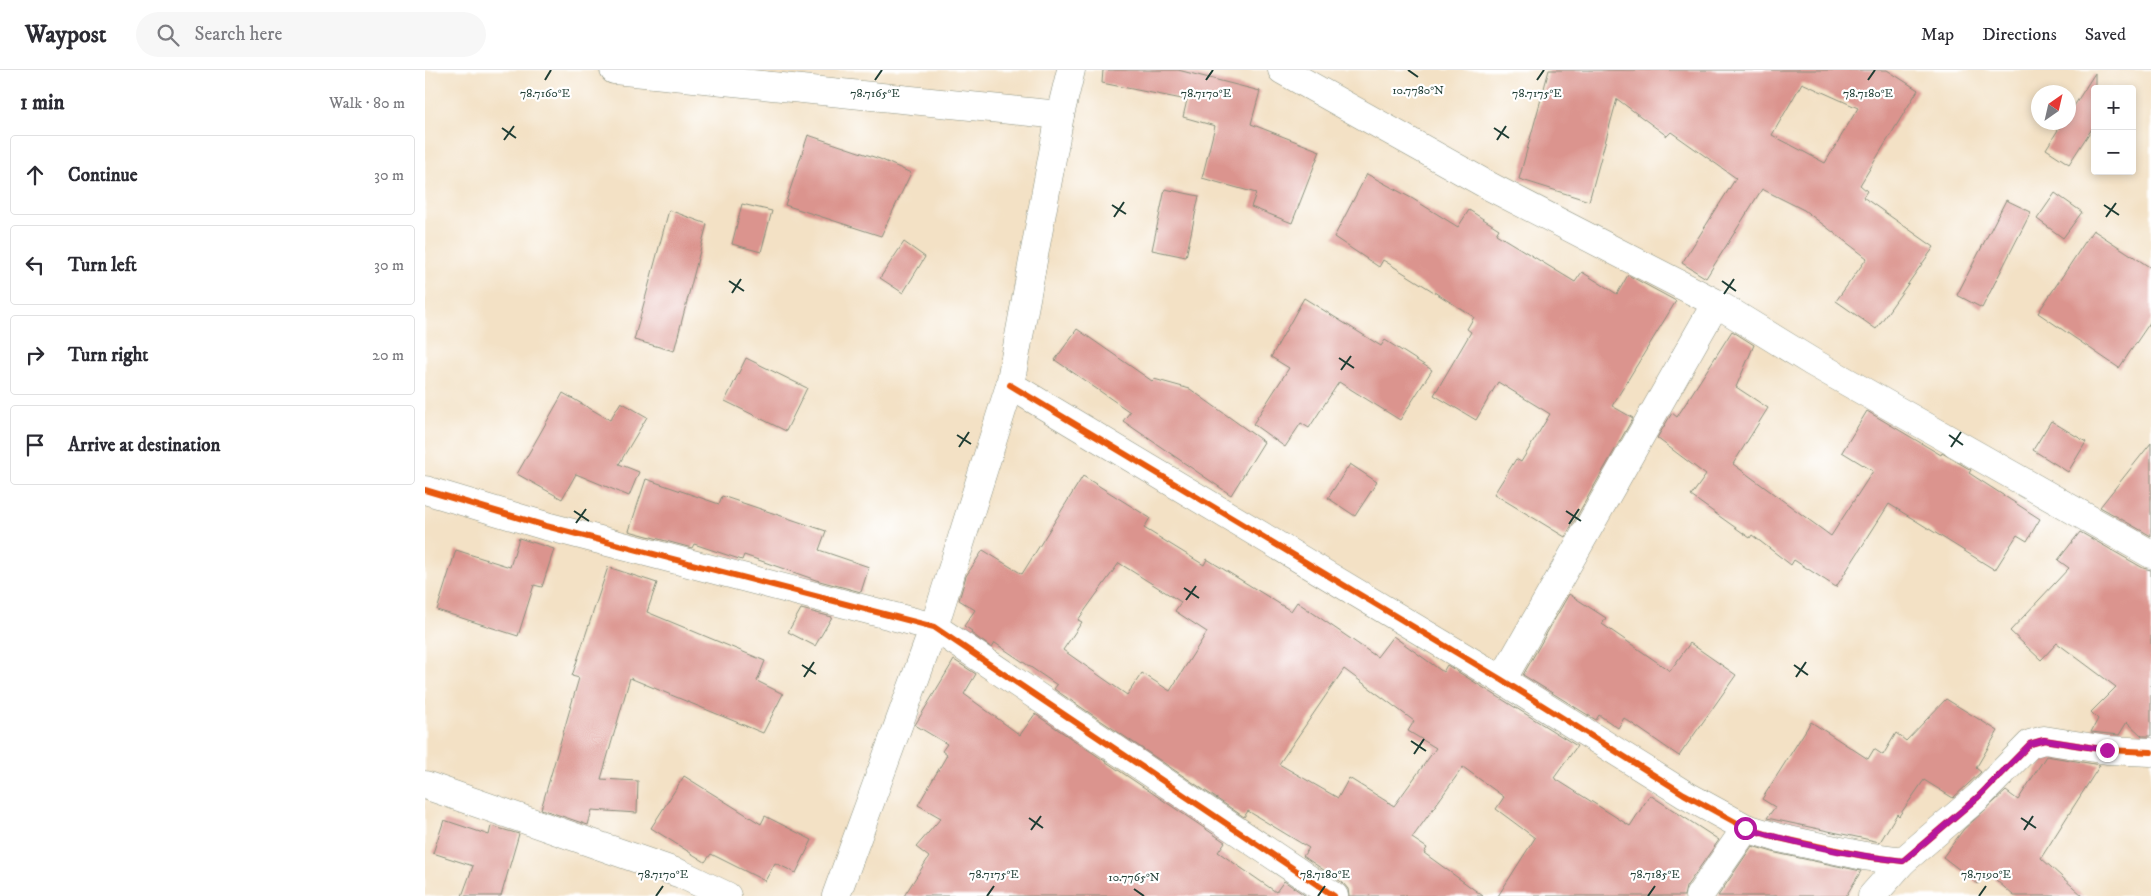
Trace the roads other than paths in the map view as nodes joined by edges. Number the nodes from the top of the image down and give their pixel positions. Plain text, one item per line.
1 (614, 70) edge
2 (1071, 70) edge
3 (1282, 70) edge
4 (1060, 115) junction
5 (1717, 303) junction
6 (1010, 385) junction
7 (425, 490) edge
8 (2151, 554) edge
9 (934, 627) junction
10 (1502, 680) junction
11 (2151, 752) edge
12 (425, 785) edge
13 (1745, 828) junction
14 (1903, 861) junction
15 (727, 896) edge
16 (836, 896) edge
17 (1334, 896) edge
18 (1699, 896) edge
19 (1872, 896) edge

1 - 4 street
2 - 4 street
3 - 5 street
4 - 6 street
5 - 8 street
5 - 10 street
6 - 9 street
6 - 10 street
7 - 9 street
9 - 16 street
9 - 17 street
10 - 13 street
11 - 14 street
12 - 15 street
13 - 14 street
13 - 18 street
14 - 19 street

